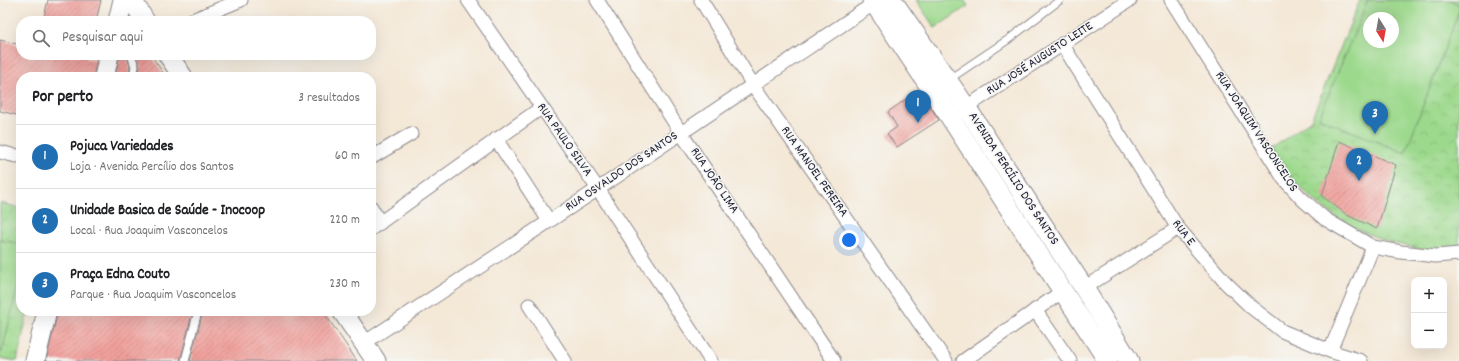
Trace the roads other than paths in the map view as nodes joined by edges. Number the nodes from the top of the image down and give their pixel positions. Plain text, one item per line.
1 (123, 0) edge
2 (132, 0) edge
3 (241, 0) edge
4 (468, 0) edge
5 (597, 0) edge
6 (701, 0) edge
7 (1060, 0) edge
8 (1130, 0) edge
9 (1171, 0) edge
10 (879, 1) edge
11 (215, 5) edge
12 (119, 16) edge
13 (142, 16) edge
14 (198, 16) edge
15 (1062, 44) junction
16 (108, 60) edge
17 (132, 60) edge
18 (172, 60) edge
19 (105, 72) edge
20 (134, 72) edge
21 (180, 72) edge
22 (948, 81) junction
23 (753, 85) junction
24 (966, 107) junction
25 (541, 108) junction
26 (950, 117) junction
27 (682, 133) junction
28 (411, 134) dead end
29 (496, 139) junction
30 (0, 152) edge
31 (376, 155) edge
32 (16, 156) edge
33 (598, 189) junction
34 (549, 221) junction
35 (376, 226) edge
36 (1178, 228) junction
37 (1373, 247) junction
38 (1459, 254) edge
39 (1084, 288) junction
40 (1063, 291) junction
41 (529, 305) dead end
42 (1035, 310) junction
43 (46, 316) edge
44 (197, 316) edge
45 (345, 316) edge
46 (364, 343) junction
47 (1108, 351) edge
48 (1330, 351) junction
49 (35, 361) edge
50 (185, 361) edge
51 (376, 361) edge
52 (565, 361) edge
53 (711, 361) edge
54 (834, 361) edge
55 (946, 361) edge
56 (963, 361) edge
57 (1070, 361) edge
58 (1129, 361) edge
59 (1136, 361) edge
60 (1361, 361) edge

1 - 12 street
2 - 13 street
3 - 11 street
4 - 25 street, RUA PAULO SILVA
5 - 27 street, RUA JOÃO LIMA
6 - 23 street, RUA MANOEL PEREIRA
7 - 22 lane
8 - 15 street, RUA JOSÉ AUGUSTO LEITE
9 - 37 street, RUA JOAQUIM VASCONCELOS
10 - 22 street, AVENIDA PERCÍLIO DOS SANTOS
10 - 23 street, RUA OSVALDO DOS SANTOS
10 - 26 street, AVENIDA PERCÍLIO DOS SANTOS
11 - 14 street
15 - 24 street, RUA JOSÉ AUGUSTO LEITE
15 - 36 street, RUA E
16 - 19 street
17 - 20 lane
18 - 21 street
22 - 24 street, AVENIDA PERCÍLIO DOS SANTOS
23 - 27 street, RUA OSVALDO DOS SANTOS
23 - 55 street, RUA MANOEL PEREIRA
24 - 26 street, RUA JOSÉ AUGUSTO LEITE
24 - 39 street, AVENIDA PERCÍLIO DOS SANTOS
25 - 29 street
25 - 33 street, RUA PAULO SILVA
26 - 40 street, AVENIDA PERCÍLIO DOS SANTOS
27 - 33 street, RUA OSVALDO DOS SANTOS
27 - 54 street, RUA JOÃO LIMA
28 - 31 street
29 - 34 street
29 - 35 street
30 - 32 street
33 - 34 street, RUA OSVALDO DOS SANTOS
33 - 53 street, RUA PAULO SILVA
34 - 46 street, RUA OSVALDO DOS SANTOS
36 - 39 street
36 - 48 street, RUA E
37 - 38 street, RUA JOAQUIM VASCONCELOS
37 - 48 street
39 - 47 street, AVENIDA PERCÍLIO DOS SANTOS
40 - 42 street
40 - 47 street, AVENIDA PERCÍLIO DOS SANTOS
41 - 52 street
42 - 56 street
42 - 57 street
43 - 49 street
44 - 50 lane
45 - 46 street
46 - 51 street
47 - 58 street, AVENIDA PERCÍLIO DOS SANTOS
47 - 59 street
48 - 60 street, RUA E

